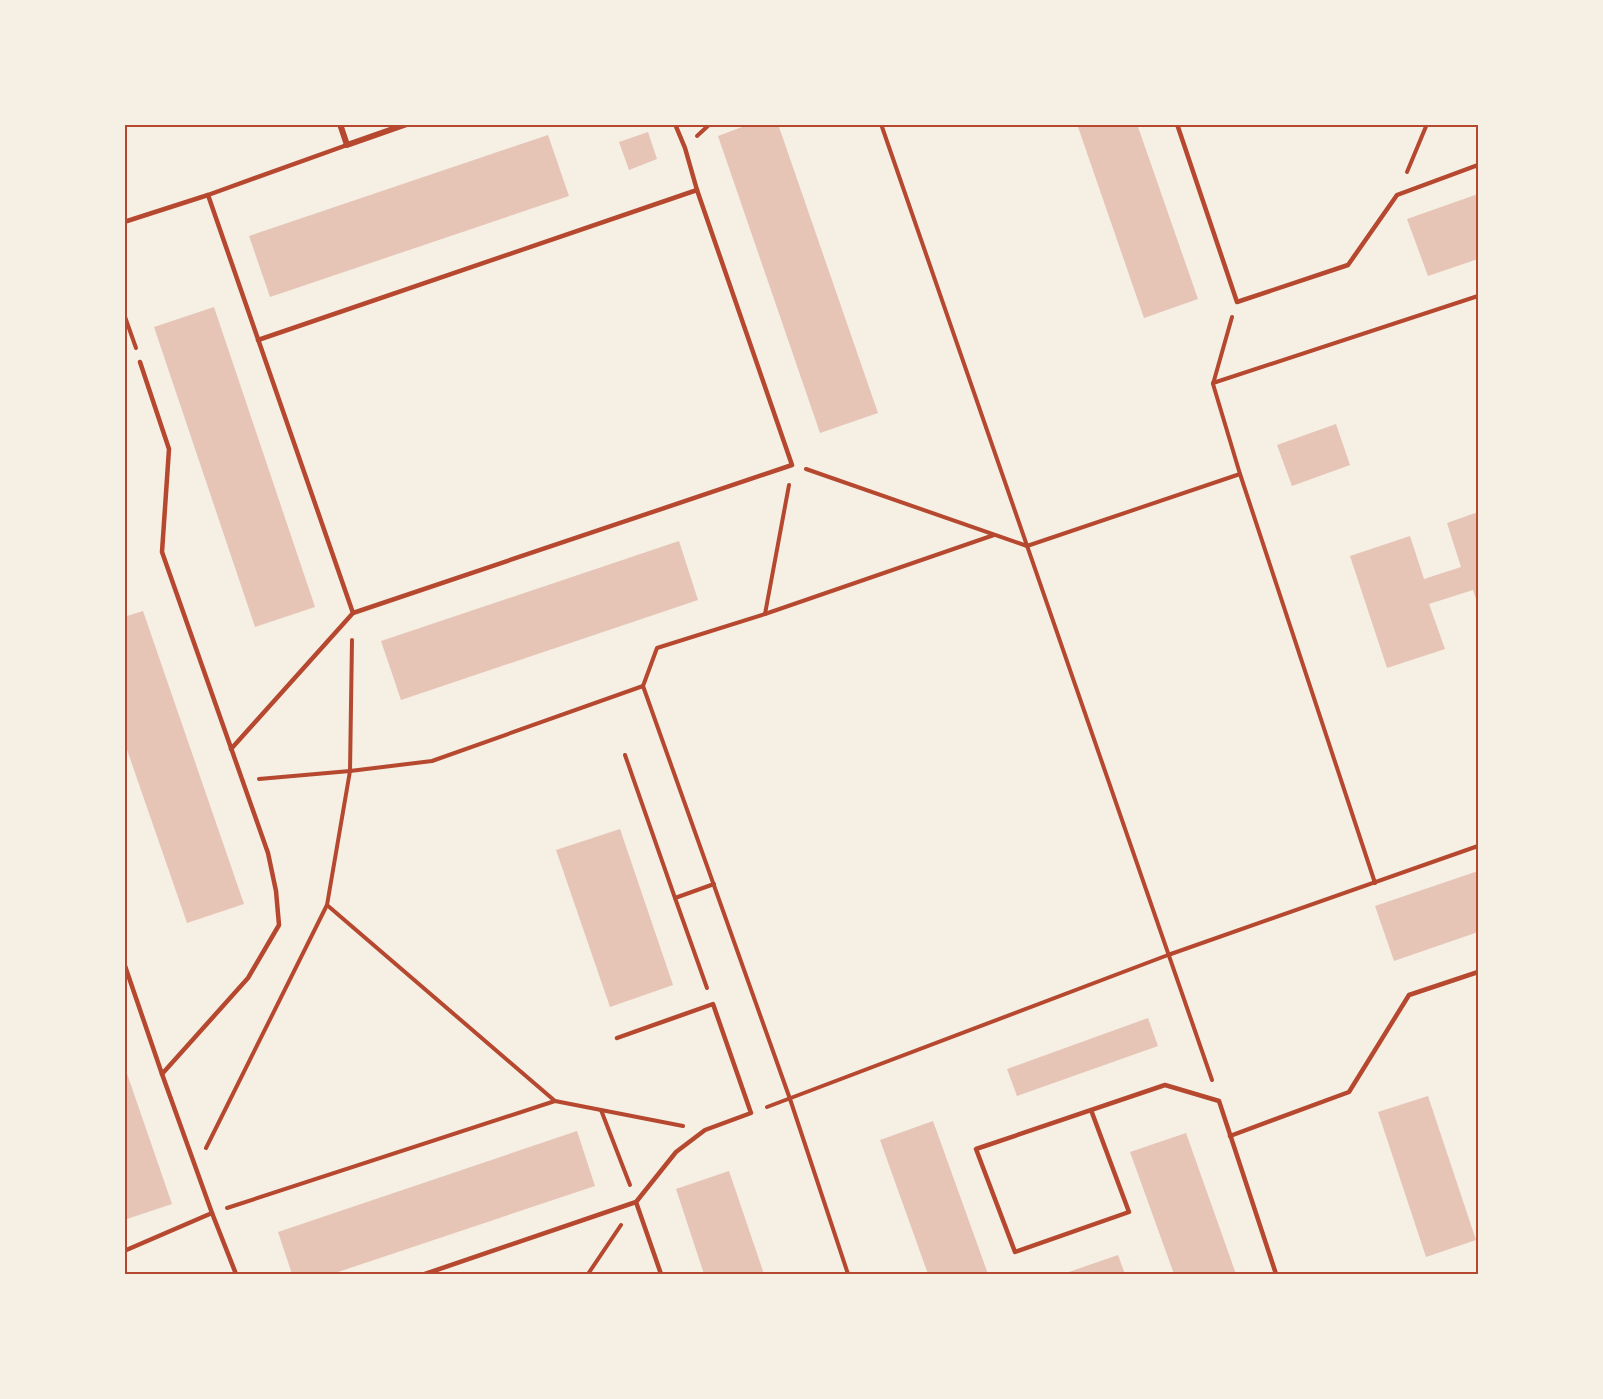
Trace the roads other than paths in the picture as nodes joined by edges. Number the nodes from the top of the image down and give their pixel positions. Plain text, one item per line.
1 (340, 124) edge
2 (407, 124) edge
3 (675, 124) edge
4 (1177, 124) edge
5 (347, 145) junction
6 (1479, 165) edge
7 (697, 190) junction
8 (208, 195) junction
9 (124, 222) edge
10 (258, 340) junction
11 (140, 362) road end
12 (352, 613) junction
13 (231, 749) junction
14 (124, 963) edge
15 (1479, 972) edge
16 (617, 1038) dead end
17 (162, 1074) junction
18 (1091, 1110) junction
19 (1230, 1136) junction
20 (636, 1202) junction
21 (212, 1213) junction
22 (124, 1251) edge
23 (236, 1275) edge
24 (425, 1275) edge
25 (661, 1275) edge
26 (1276, 1275) edge

1 - 5 street
2 - 5 street
3 - 7 lane
4 - 6 lane
5 - 8 lane
7 - 10 lane
7 - 12 lane
8 - 9 lane
8 - 10 lane
10 - 12 lane
11 - 13 lane
12 - 13 lane
13 - 17 lane
14 - 17 lane
15 - 19 lane
16 - 20 lane
17 - 21 lane
18 - 18 lane
18 - 19 lane
19 - 26 lane
20 - 24 lane
20 - 25 lane
21 - 22 lane
21 - 23 lane

